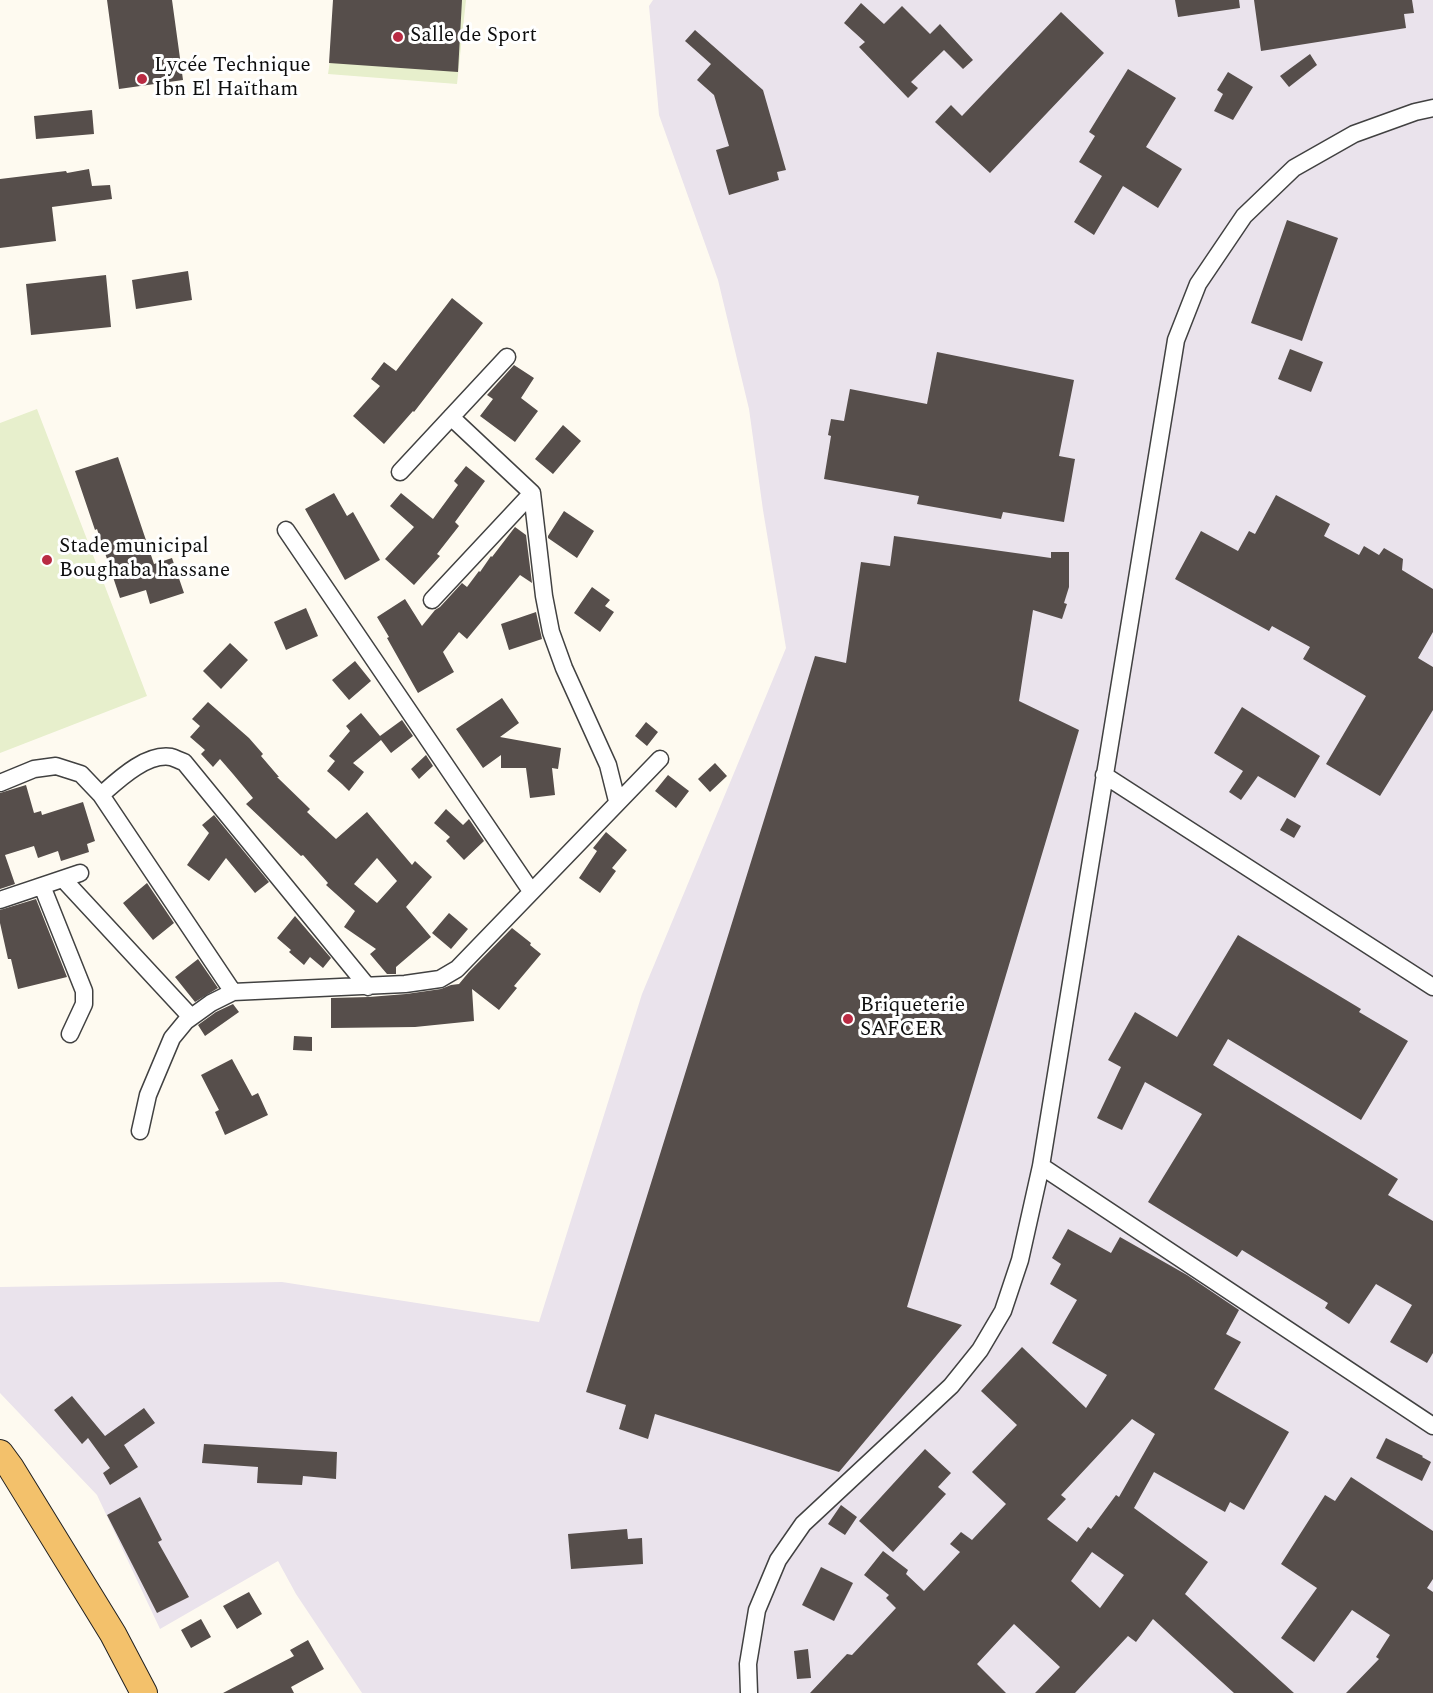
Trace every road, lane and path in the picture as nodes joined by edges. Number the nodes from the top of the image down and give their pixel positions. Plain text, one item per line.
1 (1433, 108) edge
2 (507, 357) dead end
3 (451, 417) junction
4 (400, 472) dead end
5 (532, 493) junction
6 (286, 530) dead end
7 (432, 600) dead end
8 (660, 759) dead end
9 (1104, 775) junction
10 (0, 783) edge
11 (101, 795) junction
12 (618, 801) junction
13 (80, 873) dead end
14 (63, 879) junction
15 (42, 886) junction
16 (531, 891) junction
17 (0, 900) edge
18 (368, 987) junction
19 (1433, 987) edge
20 (233, 992) junction
21 (191, 1017) junction
22 (70, 1034) dead end
23 (140, 1131) dead end
24 (1041, 1166) junction
25 (1433, 1426) edge
26 (0, 1453) edge
27 (144, 1693) edge
28 (749, 1693) edge

1 - 9 street
2 - 3 street
3 - 4 street
3 - 5 street
5 - 7 street
5 - 12 street
6 - 16 street
8 - 12 street
9 - 19 street
9 - 24 street
10 - 11 street
11 - 18 street
11 - 20 street
12 - 16 street
13 - 14 street
14 - 15 street
14 - 21 street
15 - 17 street
15 - 22 street
16 - 18 street
18 - 20 street
20 - 21 street
21 - 23 street
24 - 25 street
24 - 28 street
26 - 27 main road

